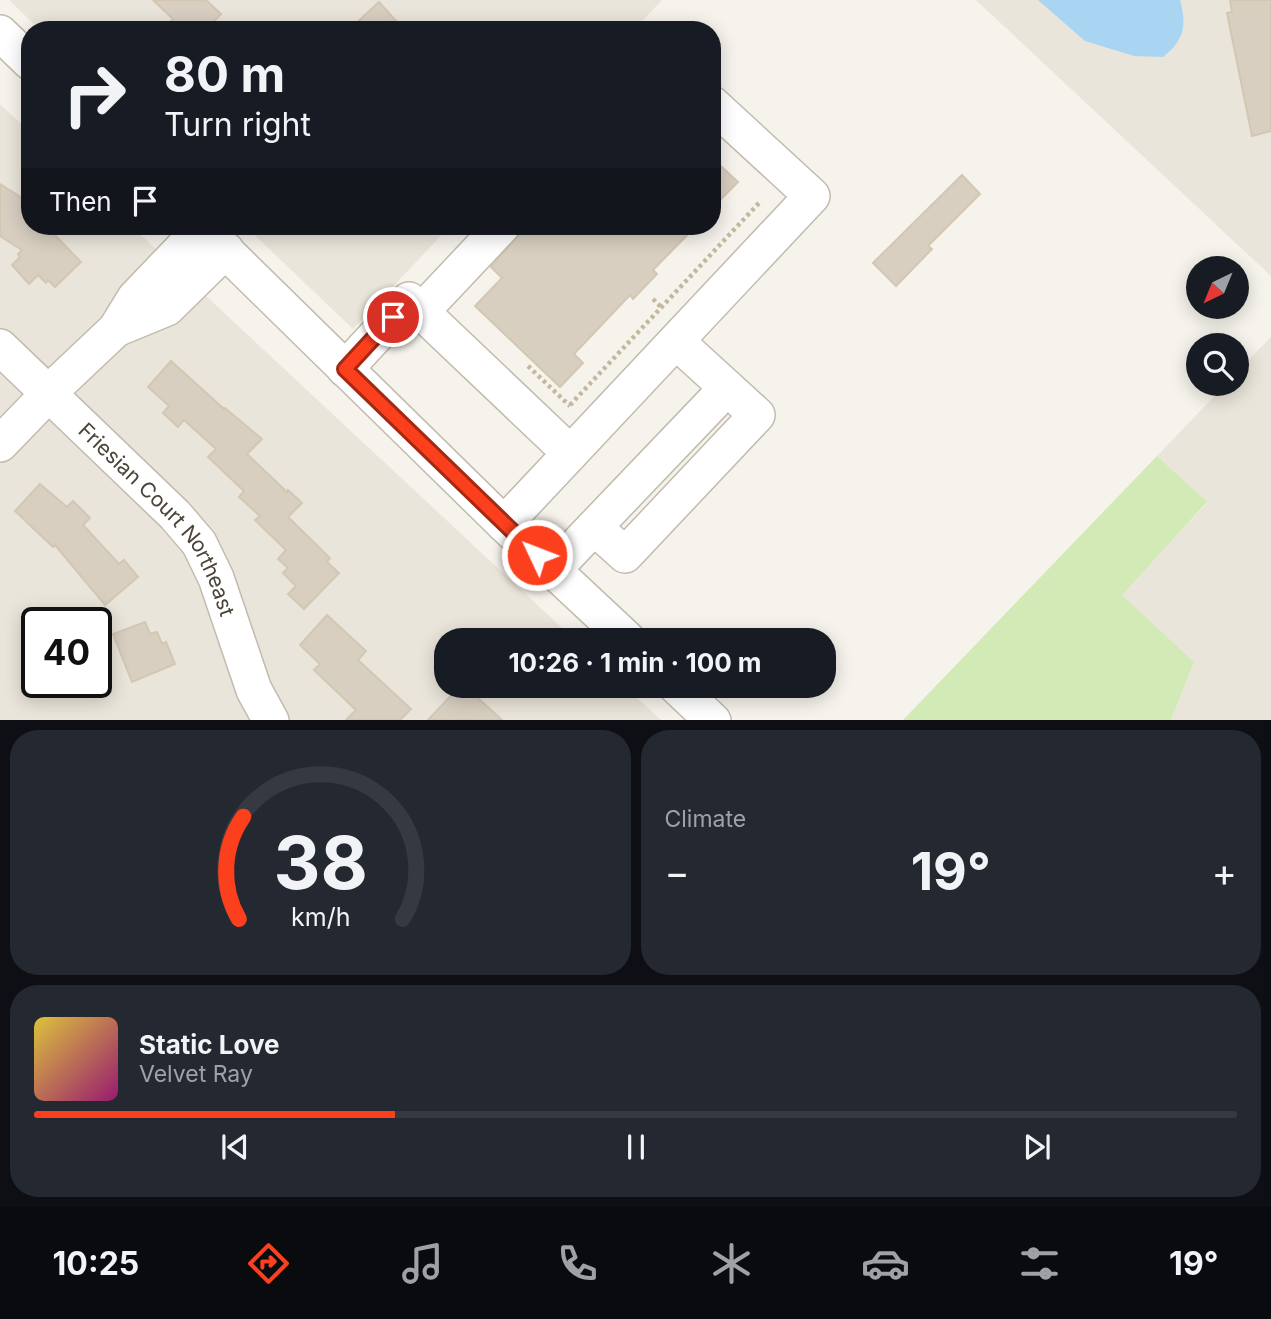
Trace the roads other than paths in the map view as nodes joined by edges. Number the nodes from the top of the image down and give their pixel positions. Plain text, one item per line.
1 (0, 33) edge
2 (21, 53) edge
3 (721, 112) edge
4 (211, 235) edge
5 (214, 235) edge
6 (494, 235) edge
7 (421, 312) junction
8 (677, 342) junction
9 (0, 347) edge
10 (345, 369) junction
11 (49, 393) junction
12 (0, 444) edge
13 (570, 453) junction
14 (504, 524) junction
15 (553, 570) junction
16 (615, 628) edge
17 (689, 698) edge
18 (271, 720) edge
19 (713, 720) edge

1 - 2 street
3 - 8 street
4 - 11 street
5 - 10 street
6 - 7 street
7 - 10 street
7 - 13 street
8 - 13 street
8 - 15 street
9 - 11 street, Friesian Court Northeast
10 - 14 street
11 - 12 street
11 - 18 street, Friesian Court Northeast
13 - 14 street
14 - 15 street
15 - 16 street
17 - 19 street

